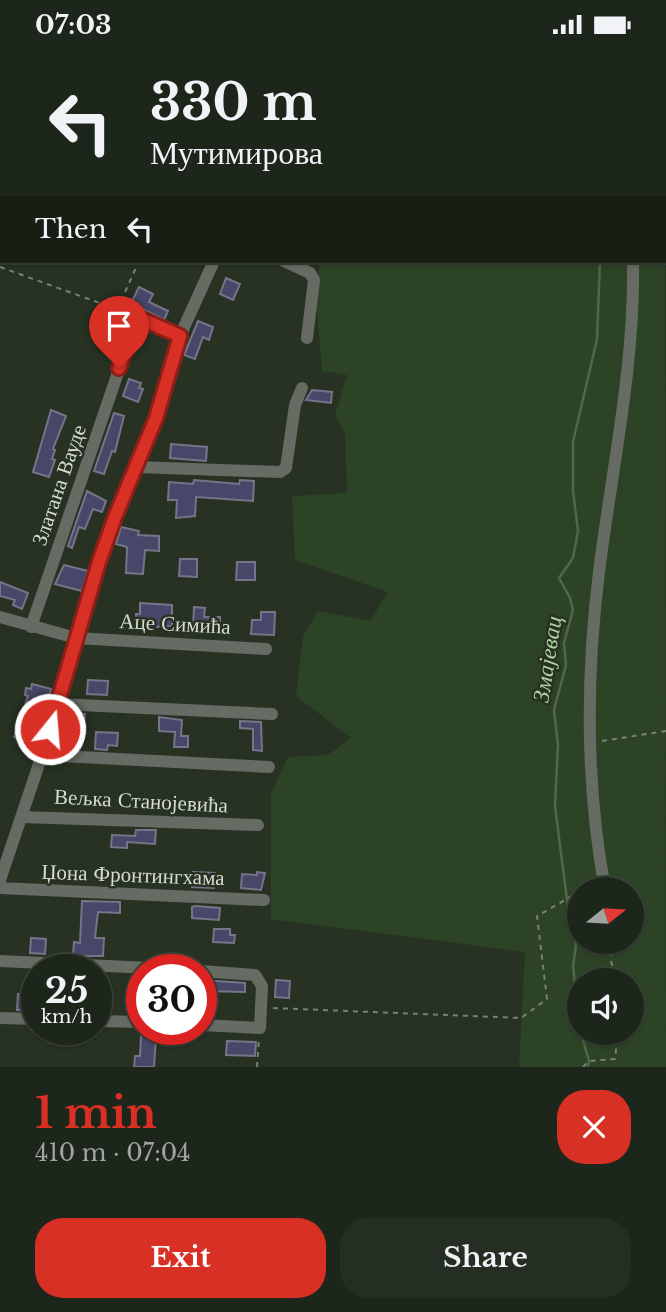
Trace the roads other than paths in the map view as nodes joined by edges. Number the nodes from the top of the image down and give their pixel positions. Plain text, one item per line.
1 (213, 263) edge
2 (288, 263) edge
3 (633, 263) edge
4 (118, 309) road end
5 (137, 317) junction
6 (180, 336) junction
7 (307, 338) dead end
8 (302, 388) dead end
9 (136, 467) junction
10 (0, 617) edge
11 (31, 627) junction
12 (76, 638) junction
13 (266, 649) dead end
14 (58, 704) junction
15 (272, 715) dead end
16 (42, 755) junction
17 (270, 767) dead end
18 (22, 817) junction
19 (258, 825) dead end
20 (603, 877) edge
21 (0, 880) edge
22 (0, 888) edge
23 (264, 900) dead end
24 (0, 961) edge
25 (126, 967) edge
26 (217, 972) edge
27 (0, 1018) edge
28 (21, 1019) edge
29 (217, 1026) edge

1 - 6 street
2 - 7 street
3 - 20 street
4 - 5 street
5 - 6 street
5 - 11 street, Златана Вауде
6 - 9 street
8 - 9 street
9 - 12 street
10 - 11 street, Аце Симића
11 - 12 street, Аце Симића
12 - 13 street, Аце Симића
12 - 14 street
14 - 15 street
14 - 16 street
16 - 17 street
16 - 18 street
18 - 19 street, Вељка Станојевића
18 - 21 street
22 - 23 street, Џона Фронтингхама
24 - 25 street
26 - 29 street
27 - 28 street

